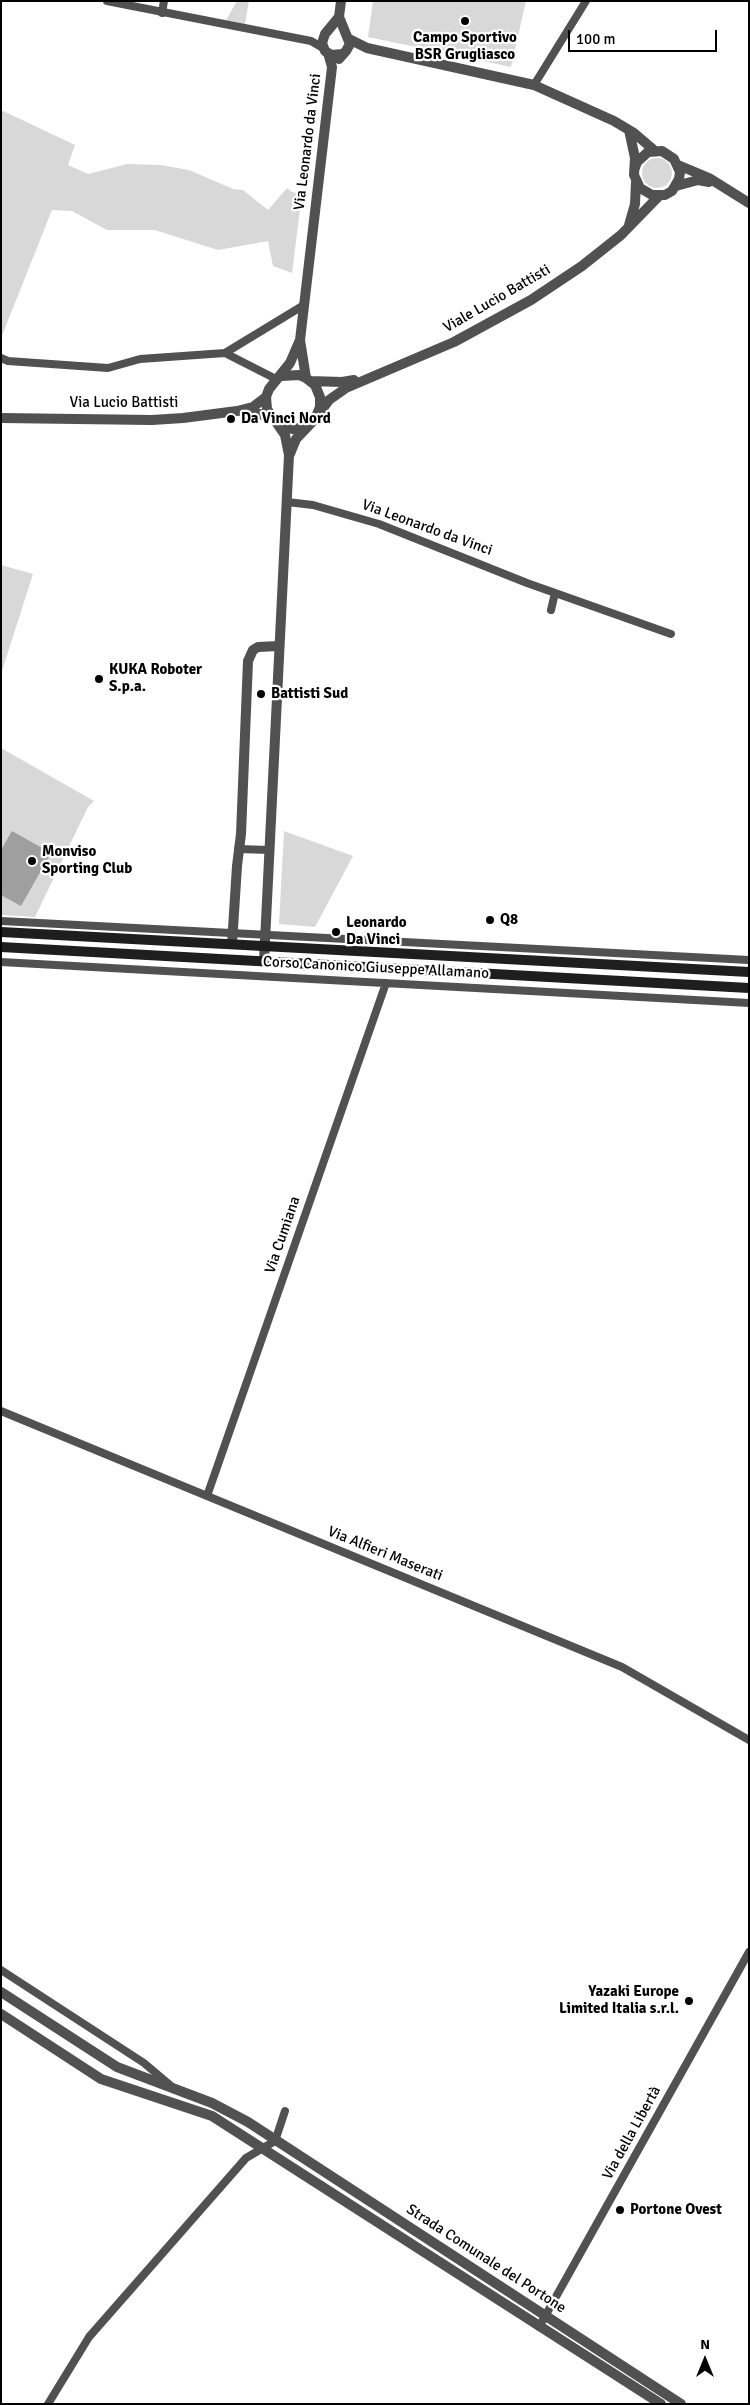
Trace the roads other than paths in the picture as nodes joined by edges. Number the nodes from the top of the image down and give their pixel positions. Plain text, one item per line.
1 (107, 1) edge
2 (164, 1) edge
3 (340, 1) edge
4 (586, 1) edge
5 (162, 13) junction
6 (339, 17) junction
7 (327, 33) junction
8 (347, 36) junction
9 (311, 41) junction
10 (367, 48) junction
11 (326, 51) junction
12 (345, 53) junction
13 (332, 67) junction
14 (534, 85) junction
15 (629, 130) junction
16 (655, 151) junction
17 (678, 165) junction
18 (635, 168) junction
19 (636, 182) junction
20 (718, 184) junction
21 (676, 186) junction
22 (658, 196) junction
23 (749, 203) edge
24 (629, 226) junction
25 (304, 306) junction
26 (300, 340) junction
27 (225, 352) junction
28 (1, 358) edge
29 (279, 378) junction
30 (367, 378) junction
31 (308, 379) junction
32 (266, 397) junction
33 (236, 411) junction
34 (6, 418) edge
35 (315, 418) junction
36 (1, 422) edge
37 (276, 422) junction
38 (306, 427) junction
39 (289, 455) junction
40 (286, 502) junction
41 (555, 593) junction
42 (551, 610) dead end
43 (671, 634) dead end
44 (280, 646) junction
45 (238, 849) junction
46 (269, 850) junction
47 (1, 921) edge
48 (1, 932) edge
49 (233, 933) junction
50 (265, 935) junction
51 (232, 944) junction
52 (264, 946) junction
53 (1, 947) edge
54 (749, 960) edge
55 (264, 961) junction
56 (1, 962) edge
57 (749, 972) edge
58 (264, 977) junction
59 (386, 983) junction
60 (749, 988) edge
61 (749, 1003) edge
62 (1, 1411) edge
63 (207, 1496) junction
64 (749, 1740) edge
65 (749, 1952) edge
66 (1, 1970) edge
67 (1, 1992) edge
68 (1, 2014) edge
69 (177, 2091) junction
70 (286, 2111) dead end
71 (275, 2141) junction
72 (264, 2148) junction
73 (546, 2316) junction
74 (539, 2327) junction
75 (48, 2404) edge
76 (661, 2404) edge
77 (681, 2404) edge

1 - 5 street
2 - 5 street
3 - 6 street
4 - 14 street
5 - 9 street
6 - 7 street
6 - 8 street
7 - 8 street
7 - 9 street
7 - 11 street
8 - 10 street
8 - 12 street
9 - 11 street
10 - 12 street
10 - 14 street
11 - 12 street
11 - 13 street, Via Leonardo da Vinci
12 - 13 street, Via Leonardo da Vinci
13 - 25 street, Via Leonardo da Vinci
14 - 15 street
15 - 16 street
15 - 18 street
16 - 17 street
16 - 18 street
17 - 20 street
17 - 21 street
18 - 19 street
19 - 22 street
19 - 24 street
20 - 21 street
20 - 23 street
21 - 22 street
22 - 24 street, Viale Lucio Battisti
24 - 30 street, Viale Lucio Battisti
25 - 26 street, Via Leonardo da Vinci
25 - 27 street
26 - 29 street, Via Leonardo da Vinci
26 - 31 street, Via Leonardo da Vinci
27 - 28 street
27 - 29 street
29 - 31 street
29 - 32 street, Via Leonardo da Vinci
30 - 31 street, Viale Lucio Battisti
30 - 35 street, Viale Lucio Battisti
31 - 35 street, Via Leonardo da Vinci
32 - 33 street, Via Lucio Battisti
32 - 37 street
33 - 34 street, Via Lucio Battisti
33 - 37 street, Via Lucio Battisti
34 - 36 street, Via Lucio Battisti
35 - 38 street
37 - 38 street
37 - 39 street
38 - 39 street
39 - 40 street
40 - 41 street, Via Leonardo da Vinci
40 - 44 street
41 - 42 street
41 - 43 street, Via Leonardo da Vinci
44 - 45 street
44 - 46 street
45 - 46 street
45 - 49 street
46 - 50 street
47 - 49 street, Corso Canonico Giuseppe Allamano
48 - 51 main road, Corso Canonico Giuseppe Allamano
49 - 50 street, Corso Canonico Giuseppe Allamano
49 - 51 street
50 - 52 street
50 - 54 street, Corso Canonico Giuseppe Allamano
51 - 52 main road, Corso Canonico Giuseppe Allamano
52 - 55 street
52 - 57 main road, Corso Canonico Giuseppe Allamano
53 - 55 main road, Corso Canonico Giuseppe Allamano
55 - 58 street
55 - 60 main road, Corso Canonico Giuseppe Allamano
56 - 58 street, Corso Canonico Giuseppe Allamano
58 - 59 street, Corso Canonico Giuseppe Allamano
59 - 61 street, Corso Canonico Giuseppe Allamano
59 - 63 street, Via Cumiana
62 - 63 street, Via Alfieri Maserati
63 - 64 street, Via Alfieri Maserati
65 - 73 street, Via della Libertà
66 - 69 street, Strada Comunale del Portone
67 - 69 street, Strada Comunale del Portone
68 - 72 street, Strada Comunale del Portone
69 - 71 street, Strada Comunale del Portone
70 - 71 street
71 - 72 street
71 - 73 street, Strada Comunale del Portone
72 - 74 street, Strada Comunale del Portone
72 - 75 street
73 - 74 street, Via della Libertà
73 - 77 street, Strada Comunale del Portone
74 - 76 street, Strada Comunale del Portone

